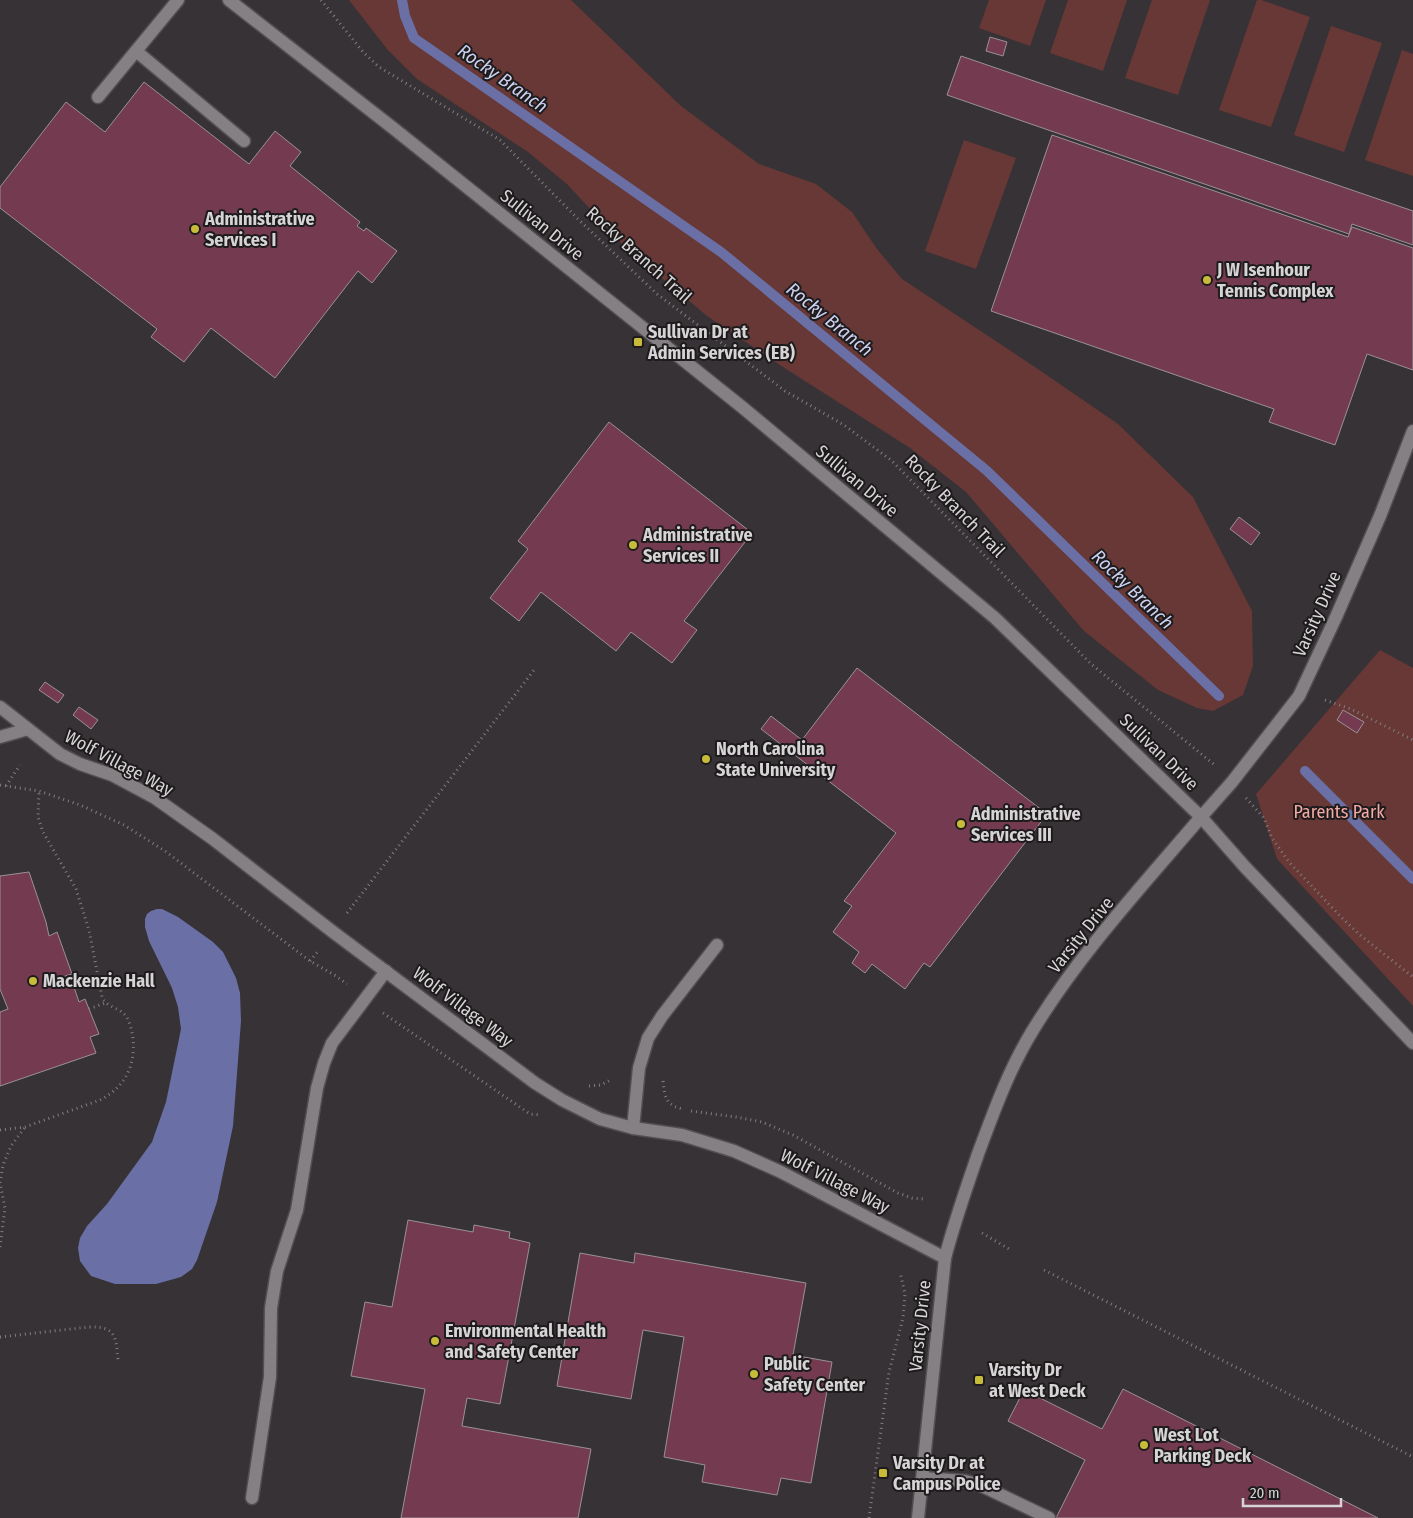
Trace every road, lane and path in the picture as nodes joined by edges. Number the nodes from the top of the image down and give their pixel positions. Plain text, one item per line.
1 (178, 0) edge
2 (229, 0) edge
3 (322, 0) edge
4 (136, 50) junction
5 (98, 97) dead end
6 (244, 141) dead end
7 (1413, 431) edge
8 (534, 670) dead end
9 (1325, 700) dead end
10 (0, 707) edge
11 (28, 729) junction
12 (0, 737) edge
13 (1413, 740) edge
14 (1213, 763) dead end
15 (20, 765) dead end
16 (0, 785) edge
17 (6, 786) junction
18 (38, 791) junction
19 (1201, 817) junction
20 (1264, 818) dead end
21 (333, 932) junction
22 (716, 945) dead end
23 (310, 961) junction
24 (386, 971) junction
25 (1413, 977) edge
26 (364, 998) junction
27 (105, 1003) junction
28 (89, 1009) dead end
29 (1413, 1043) edge
30 (612, 1079) dead end
31 (663, 1081) dead end
32 (583, 1085) dead end
33 (550, 1116) dead end
34 (25, 1127) junction
35 (633, 1128) junction
36 (0, 1130) edge
37 (0, 1182) edge
38 (924, 1199) dead end
39 (982, 1234) dead end
40 (0, 1247) edge
41 (1010, 1249) dead end
42 (945, 1258) junction
43 (1044, 1270) dead end
44 (900, 1272) dead end
45 (0, 1337) edge
46 (118, 1360) dead end
47 (1413, 1457) edge
48 (922, 1478) junction
49 (252, 1498) dead end
50 (869, 1518) edge
51 (918, 1518) edge
52 (1049, 1518) edge

1 - 4 street
2 - 19 street, Sullivan Drive
3 - 14 path, Rocky Branch Trail
4 - 5 street
4 - 6 street
7 - 19 street, Varsity Drive
8 - 21 path
9 - 13 path
10 - 11 street, Wolf Village Way
11 - 12 street
11 - 21 street, Wolf Village Way
15 - 17 path
16 - 17 path
17 - 18 path
18 - 23 path
18 - 27 path
19 - 29 street, Sullivan Drive
19 - 42 street, Varsity Drive
20 - 25 path
21 - 23 path
21 - 24 street, Wolf Village Way
22 - 35 street
23 - 26 path
24 - 26 street
24 - 35 street, Wolf Village Way
26 - 33 path
26 - 49 street
27 - 28 path
27 - 34 path
30 - 32 path
31 - 38 path
34 - 36 path
34 - 37 path
35 - 42 street, Wolf Village Way
37 - 40 path
39 - 41 path
42 - 48 street, Varsity Drive
43 - 47 path
44 - 50 path
45 - 46 path
48 - 51 street, Varsity Drive
48 - 52 street

